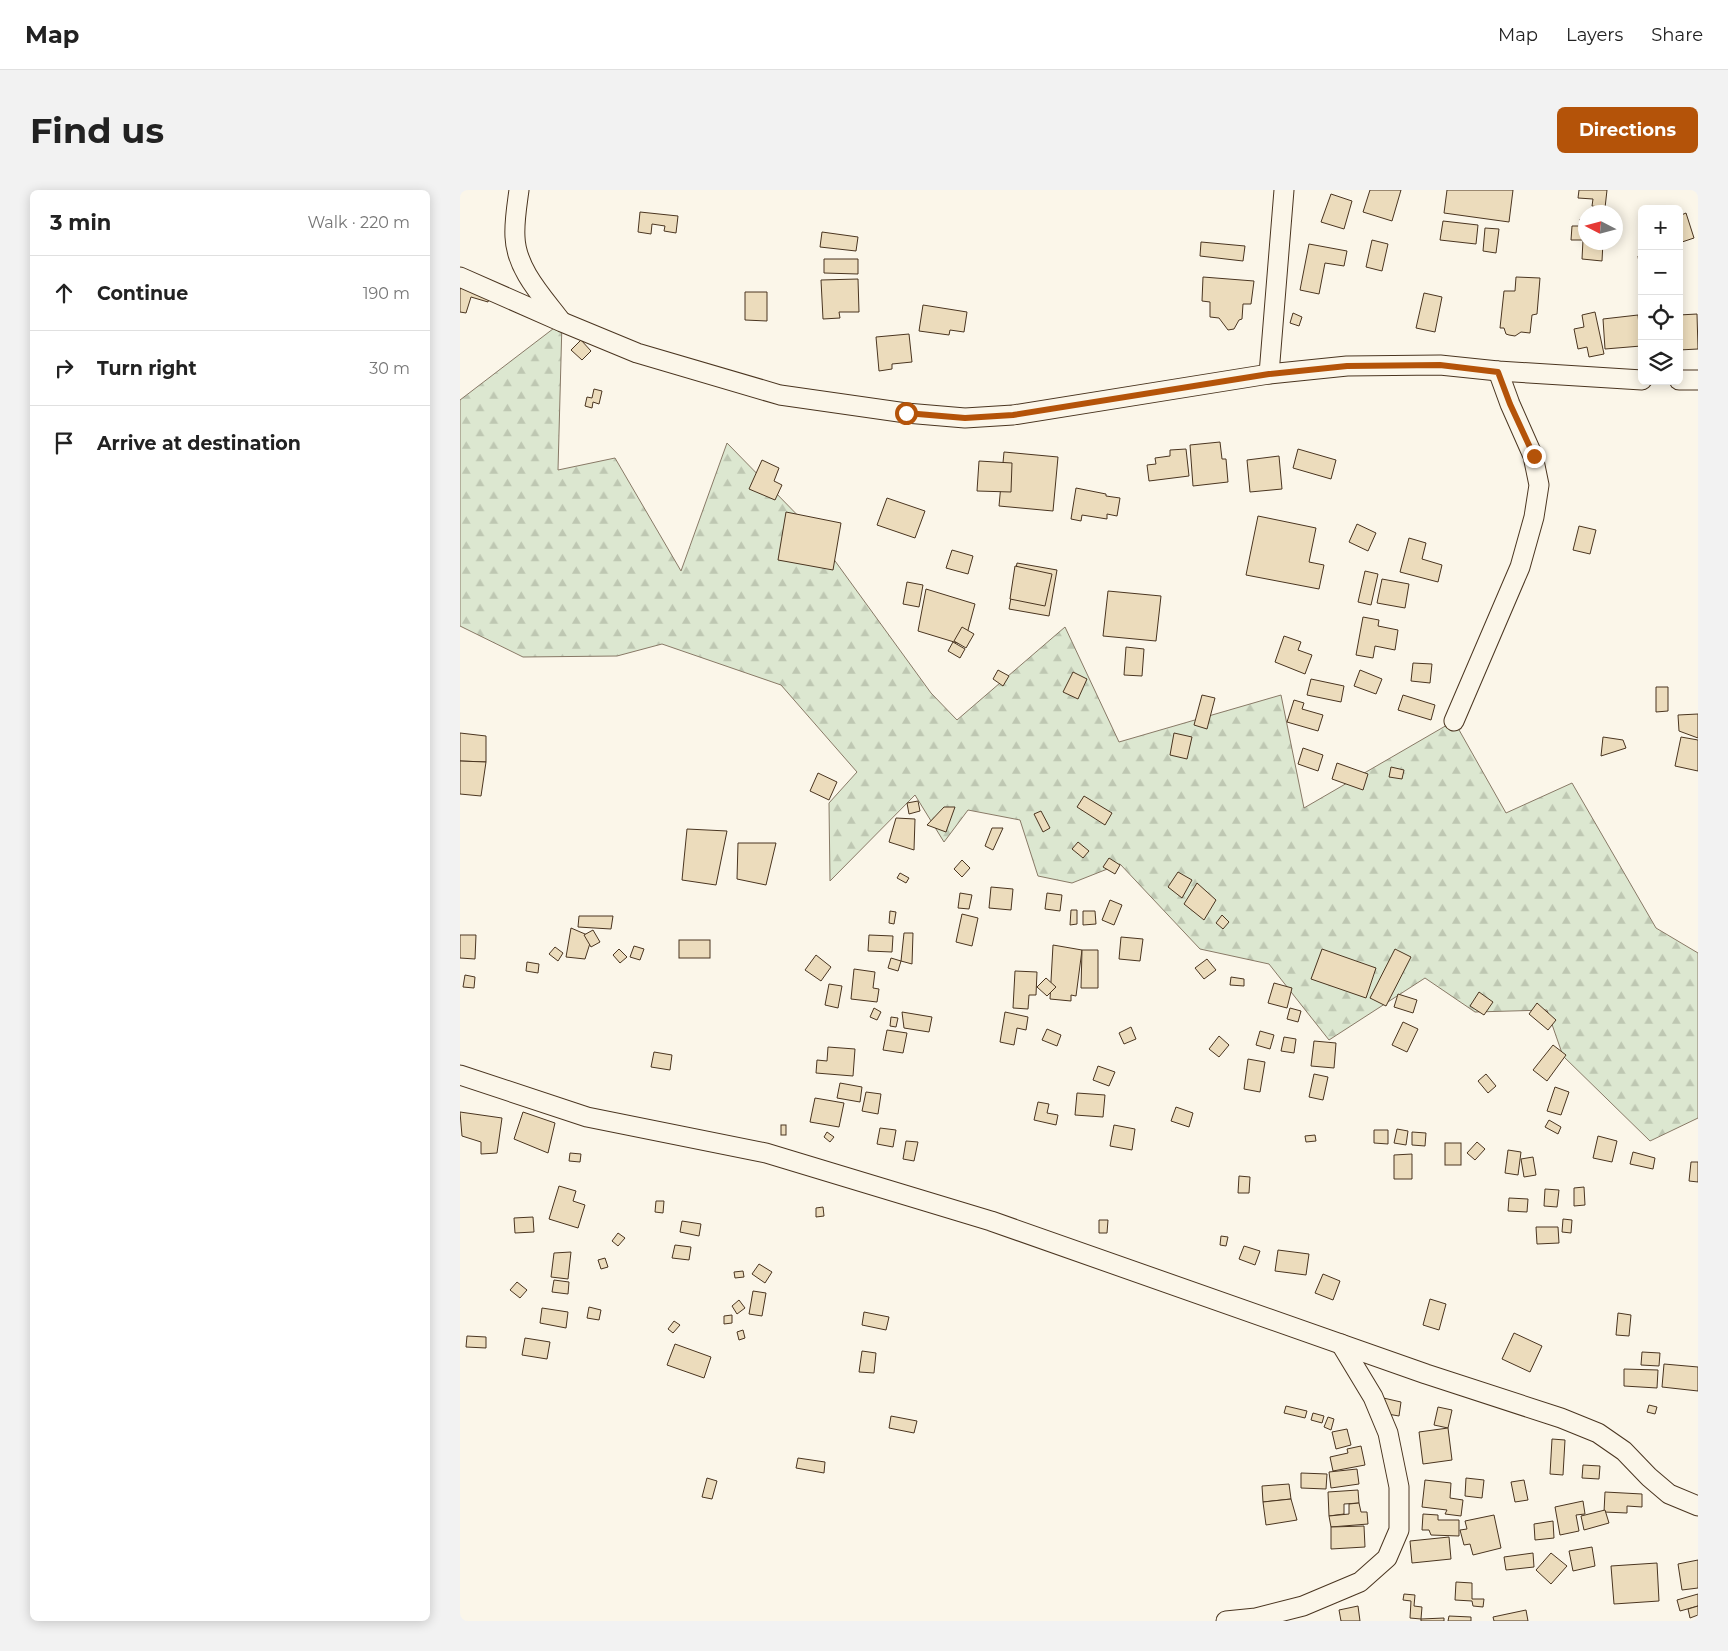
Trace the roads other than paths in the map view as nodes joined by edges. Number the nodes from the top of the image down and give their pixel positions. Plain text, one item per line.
1 (519, 190) edge
2 (1284, 190) edge
3 (460, 277) edge
4 (562, 322) junction
5 (1498, 372) junction
6 (1269, 374) junction
7 (1638, 380) edge
8 (1683, 380) edge
9 (1698, 380) edge
10 (1454, 721) dead end
11 (460, 1074) edge
12 (1341, 1344) junction
13 (1698, 1506) edge
14 (1226, 1621) edge

1 - 4 street
2 - 6 street
3 - 4 street
4 - 6 street
5 - 6 street
5 - 7 street
5 - 10 street
8 - 9 street
11 - 12 street
12 - 13 street
12 - 14 street

